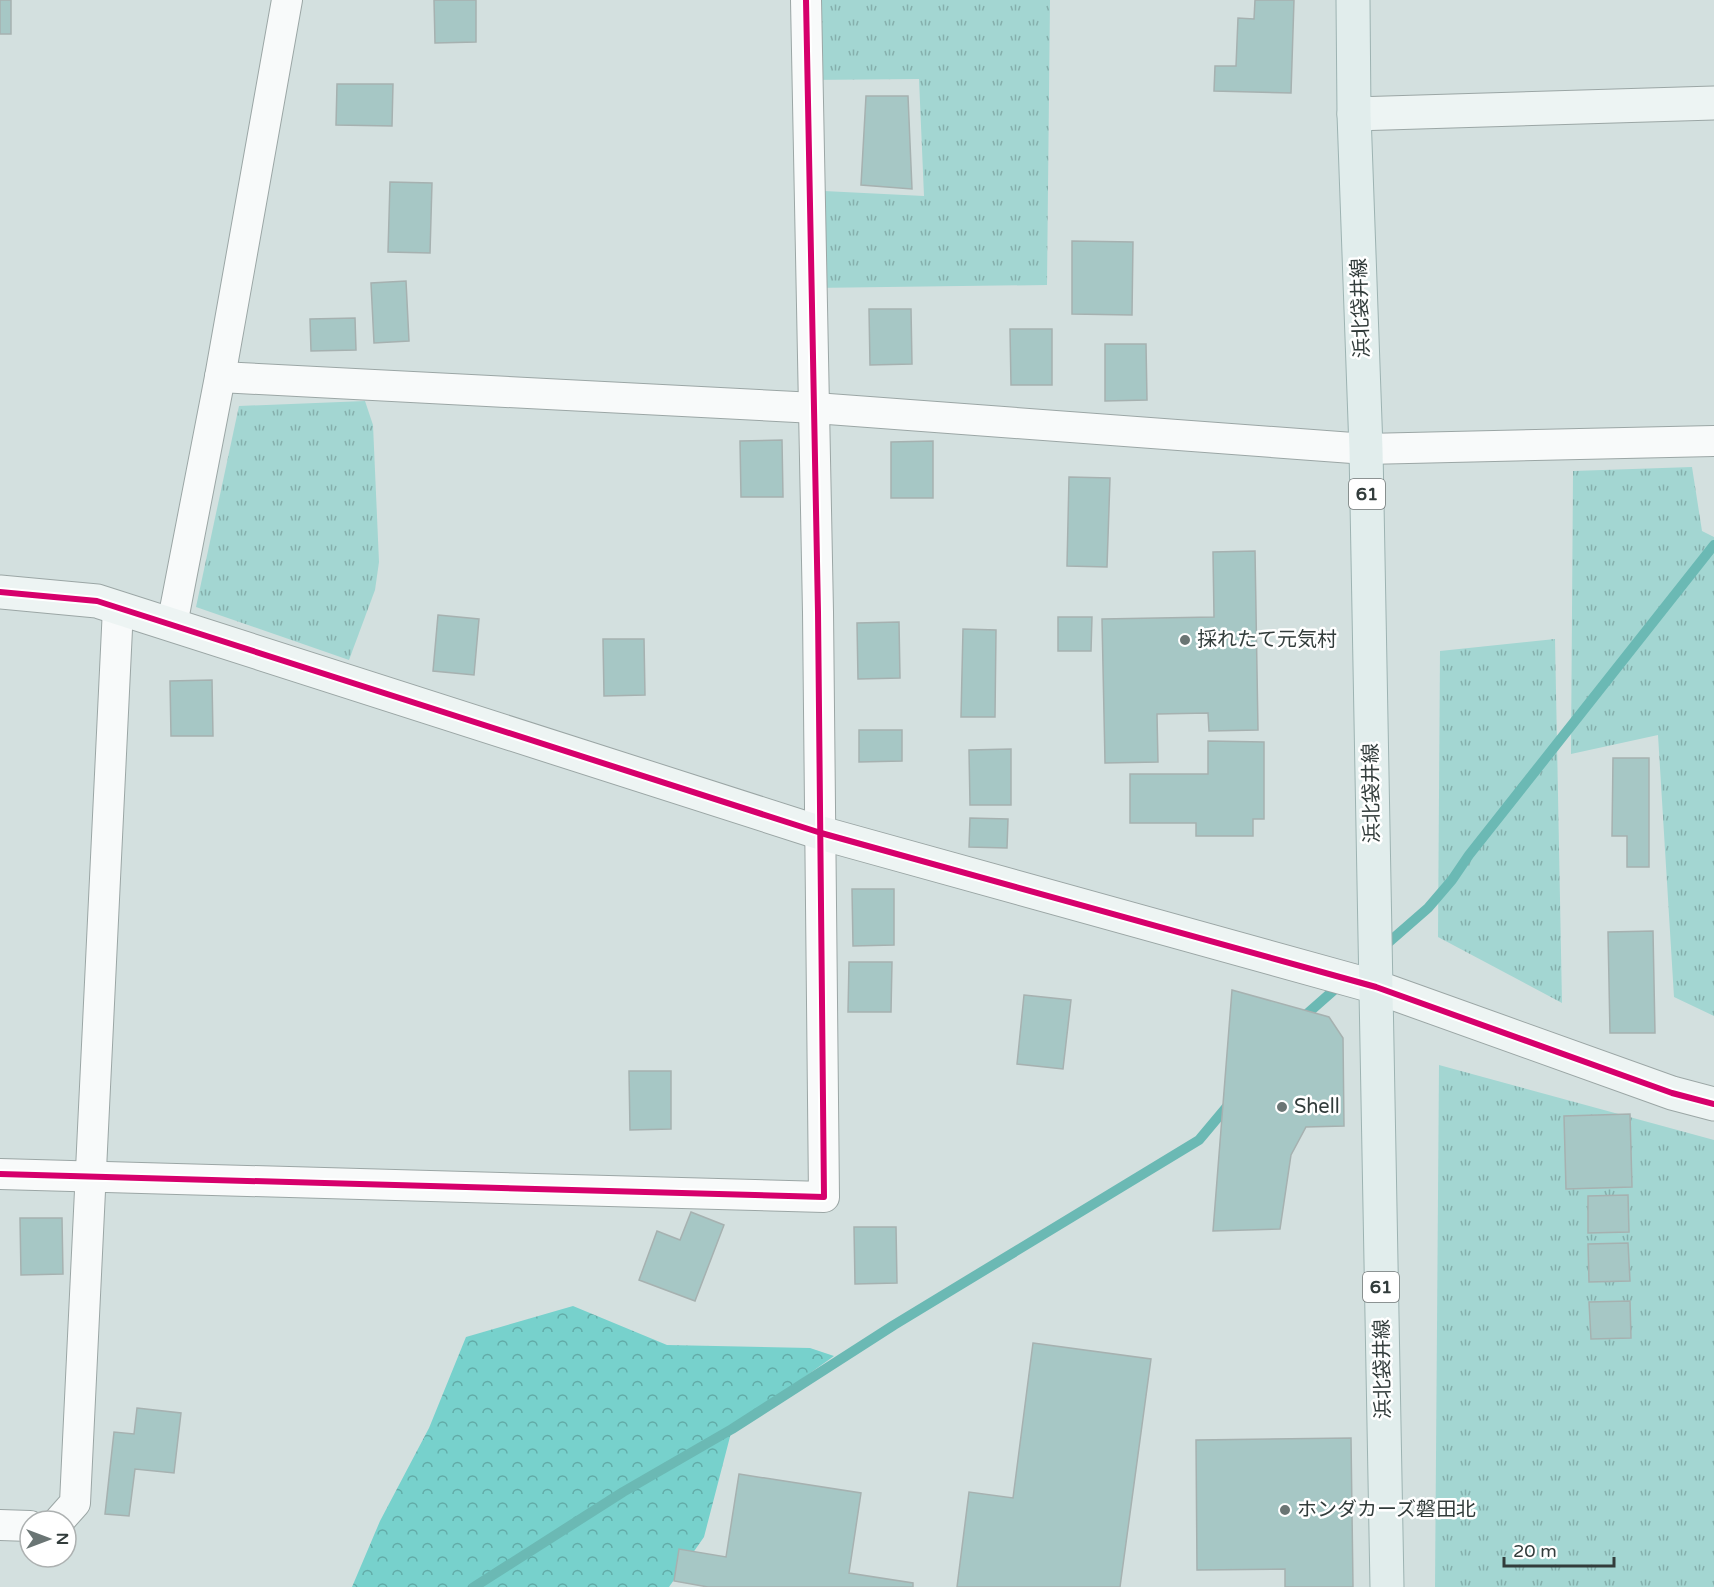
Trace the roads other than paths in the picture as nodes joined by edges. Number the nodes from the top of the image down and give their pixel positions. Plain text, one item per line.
1 (287, 0) edge
2 (806, 0) edge
3 (1353, 0) edge
4 (1714, 103) edge
5 (1354, 114) junction
6 (220, 377) junction
7 (814, 408) junction
8 (1714, 441) edge
9 (1366, 449) junction
10 (0, 592) edge
11 (118, 608) junction
12 (172, 625) junction
13 (821, 832) junction
14 (1376, 987) junction
15 (1714, 1104) edge
16 (0, 1174) edge
17 (91, 1176) junction
18 (70, 1509) edge
19 (0, 1525) edge
20 (18, 1526) edge
21 (1387, 1587) edge

1 - 6 street
2 - 7 street
3 - 5 main road, 浜北袋井線 / 61
4 - 5 street
5 - 9 main road, 浜北袋井線 / 61
6 - 7 street
6 - 12 street
7 - 9 street
7 - 13 street
8 - 9 street
9 - 14 main road, 浜北袋井線 / 61
10 - 11 street
11 - 12 street
11 - 17 street
12 - 13 street
13 - 14 street
13 - 17 street
14 - 15 street
14 - 21 main road, 浜北袋井線 / 61
16 - 17 street
17 - 18 street
19 - 20 street

